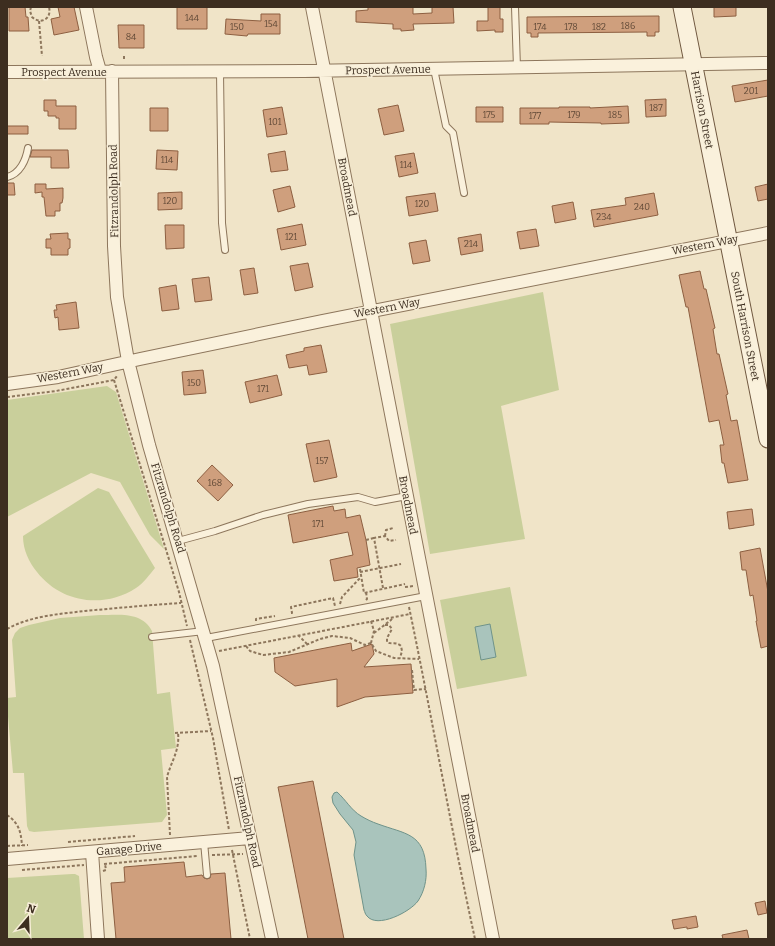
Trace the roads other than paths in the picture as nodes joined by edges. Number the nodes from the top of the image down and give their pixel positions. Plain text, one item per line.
1 (86, 7) edge
2 (312, 7) edge
3 (515, 7) edge
4 (682, 7) edge
5 (768, 63) edge
6 (693, 66) junction
7 (518, 68) junction
8 (434, 70) junction
9 (106, 71) junction
10 (325, 71) junction
11 (7, 72) edge
12 (220, 72) junction
13 (28, 148) dead end
14 (7, 177) edge
15 (464, 193) dead end
16 (723, 212) joint
17 (768, 233) edge
18 (728, 240) junction
19 (224, 250) dead end
20 (371, 312) junction
21 (128, 361) junction
22 (7, 384) edge
23 (764, 396) edge
24 (768, 439) edge
25 (407, 496) junction
26 (178, 541) junction
27 (426, 596) junction
28 (205, 635) junction
29 (152, 637) dead end
30 (250, 838) junction
31 (204, 842) junction
32 (92, 852) junction
33 (7, 859) edge
34 (207, 875) dead end
35 (98, 939) edge
36 (272, 939) edge
37 (493, 939) edge

1 - 9 street, Fitzrandolph Road
2 - 10 street, Broadmead
3 - 7 lane
4 - 6 street, Harrison Street
5 - 6 street, Prospect Avenue
6 - 7 street, Prospect Avenue
6 - 16 street, Harrison Street
7 - 8 street, Prospect Avenue
8 - 10 street, Prospect Avenue
8 - 15 lane
9 - 11 street, Prospect Avenue
9 - 12 street, Prospect Avenue
9 - 21 street, Fitzrandolph Road
10 - 12 street, Prospect Avenue
10 - 20 street, Broadmead
12 - 19 lane
13 - 14 lane
16 - 18 street, South Harrison Street
17 - 18 street, Western Way
18 - 20 street, Western Way
18 - 23 street, South Harrison Street
20 - 21 street, Western Way
20 - 25 street, Broadmead
21 - 22 street, Western Way
21 - 26 street, Fitzrandolph Road
23 - 24 street, South Harrison Street
25 - 26 lane
25 - 27 street, Broadmead
26 - 28 street, Fitzrandolph Road
27 - 28 lane
27 - 37 street, Broadmead
28 - 29 lane
28 - 30 street, Fitzrandolph Road
30 - 31 street, Garage Drive
30 - 36 street, Fitzrandolph Road
31 - 32 street, Garage Drive
31 - 34 lane
32 - 33 street, Garage Drive
32 - 35 street

